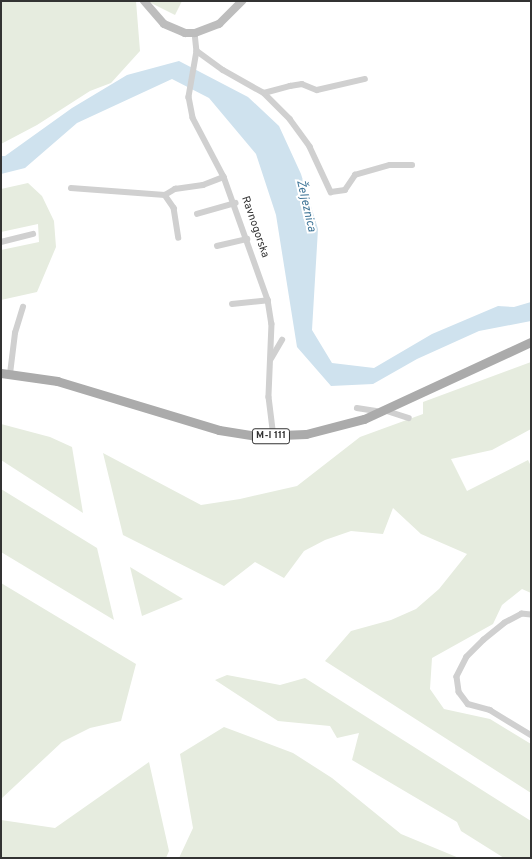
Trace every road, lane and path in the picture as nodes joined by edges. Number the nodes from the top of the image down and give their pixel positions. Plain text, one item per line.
1 (144, 1) edge
2 (242, 1) edge
3 (195, 33) junction
4 (196, 54) junction
5 (365, 79) dead end
6 (264, 93) junction
7 (412, 165) dead end
8 (224, 176) junction
9 (71, 188) dead end
10 (165, 195) junction
11 (235, 203) junction
12 (197, 214) dead end
13 (33, 234) dead end
14 (179, 238) dead end
15 (247, 239) junction
16 (1, 242) edge
17 (217, 246) dead end
18 (268, 300) junction
19 (232, 304) dead end
20 (23, 307) dead end
21 (282, 340) dead end
22 (531, 342) edge
23 (271, 359) junction
24 (5, 373) edge
25 (358, 408) dead end
26 (384, 410) junction
27 (409, 418) dead end
28 (274, 436) junction
29 (531, 615) edge
30 (531, 735) edge

1 - 3 street
2 - 3 street
3 - 4 street, Ravnogorska
4 - 6 street
4 - 8 street, Ravnogorska
5 - 6 street
6 - 7 street
8 - 10 street
8 - 11 street, Ravnogorska
9 - 10 street
10 - 14 street
11 - 12 street
11 - 15 street, Ravnogorska
13 - 16 street
15 - 17 street
15 - 18 street, Ravnogorska
18 - 19 street
18 - 23 street, Ravnogorska
20 - 24 street
21 - 23 street
22 - 26 main road, M-I 111
23 - 28 street, Ravnogorska
24 - 28 main road, M-I 111
25 - 26 street
26 - 27 street
26 - 28 main road, M-I 111
29 - 30 street

